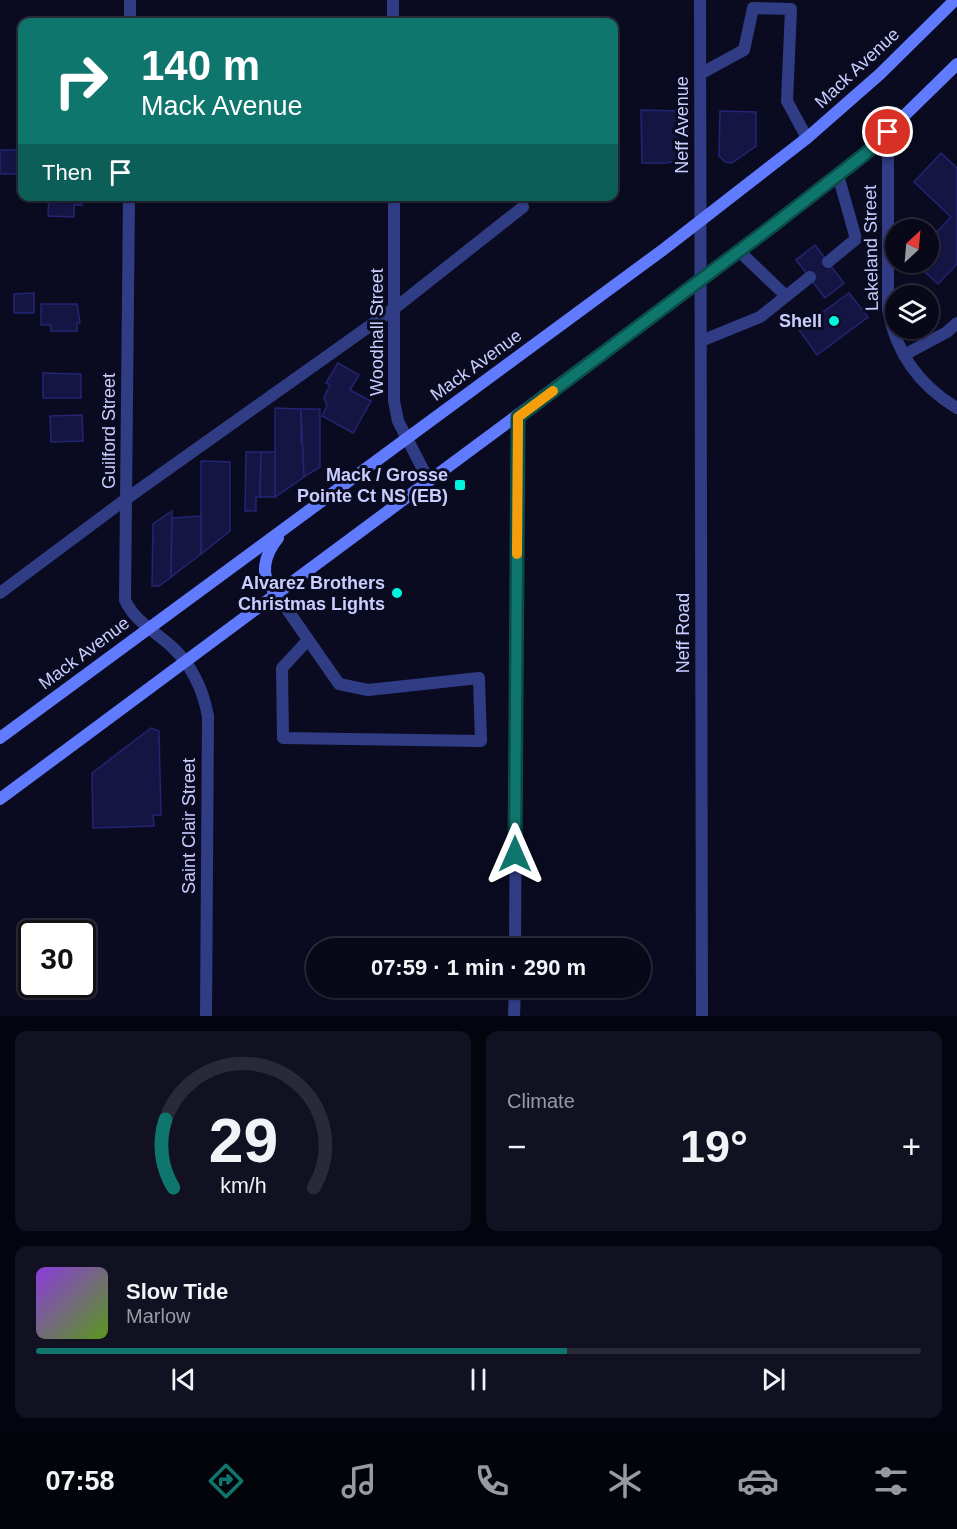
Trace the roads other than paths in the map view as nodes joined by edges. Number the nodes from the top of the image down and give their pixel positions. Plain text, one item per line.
1 (130, 0) edge
2 (393, 0) edge
3 (700, 0) edge
4 (801, 0) edge
5 (955, 0) edge
6 (791, 9) junction
7 (130, 18) edge
8 (393, 18) edge
9 (957, 64) edge
10 (700, 74) junction
11 (888, 132) junction
12 (807, 138) junction
13 (838, 175) junction
14 (129, 201) edge
15 (394, 201) edge
16 (523, 207) dead end
17 (700, 222) junction
18 (700, 250) joint
19 (739, 251) junction
20 (828, 262) dead end
21 (810, 277) dead end
22 (701, 279) junction
23 (786, 296) junction
24 (395, 308) junction
25 (957, 323) edge
26 (701, 341) junction
27 (904, 355) junction
28 (957, 408) edge
29 (518, 417) junction
30 (406, 439) junction
31 (429, 481) junction
32 (126, 499) junction
33 (287, 528) junction
34 (275, 592) junction
35 (0, 593) edge
36 (147, 628) junction
37 (308, 640) junction
38 (172, 646) joint
39 (186, 663) junction
40 (0, 738) edge
41 (0, 799) edge
42 (515, 938) edge
43 (515, 998) edge
44 (206, 1016) edge
45 (514, 1016) edge
46 (702, 1016) edge

1 - 7 street
2 - 8 street
3 - 10 street, Neff Avenue
4 - 6 street
5 - 12 main road, Mack Avenue
6 - 10 street
6 - 12 street
9 - 11 main road
10 - 17 street, Neff Avenue
11 - 13 main road
11 - 27 street, Lakeland Street
12 - 17 main road, Mack Avenue
13 - 19 main road
13 - 20 street
14 - 32 street, Guilford Street
15 - 24 street, Woodhall Street
16 - 24 street
17 - 18 street, Neff Avenue
17 - 30 main road, Mack Avenue
18 - 22 street, Neff Road
19 - 22 main road
19 - 23 street
21 - 23 street
22 - 26 street, Neff Road
22 - 29 main road
23 - 26 street
24 - 30 street, Woodhall Street
24 - 32 street
25 - 27 street
26 - 46 street, Neff Road
27 - 28 street, Lakeland Street
29 - 31 main road
29 - 42 street
30 - 31 street, Woodhall Street
30 - 33 main road, Mack Avenue
31 - 34 main road
32 - 35 street
32 - 36 street, Guilford Street
33 - 34 main road
33 - 36 main road, Mack Avenue
34 - 37 street
34 - 39 main road
36 - 38 street, Guilford Street
36 - 40 main road, Mack Avenue
37 - 37 street
38 - 39 street, Saint Clair Street
39 - 41 main road
39 - 44 street, Saint Clair Street
43 - 45 street

